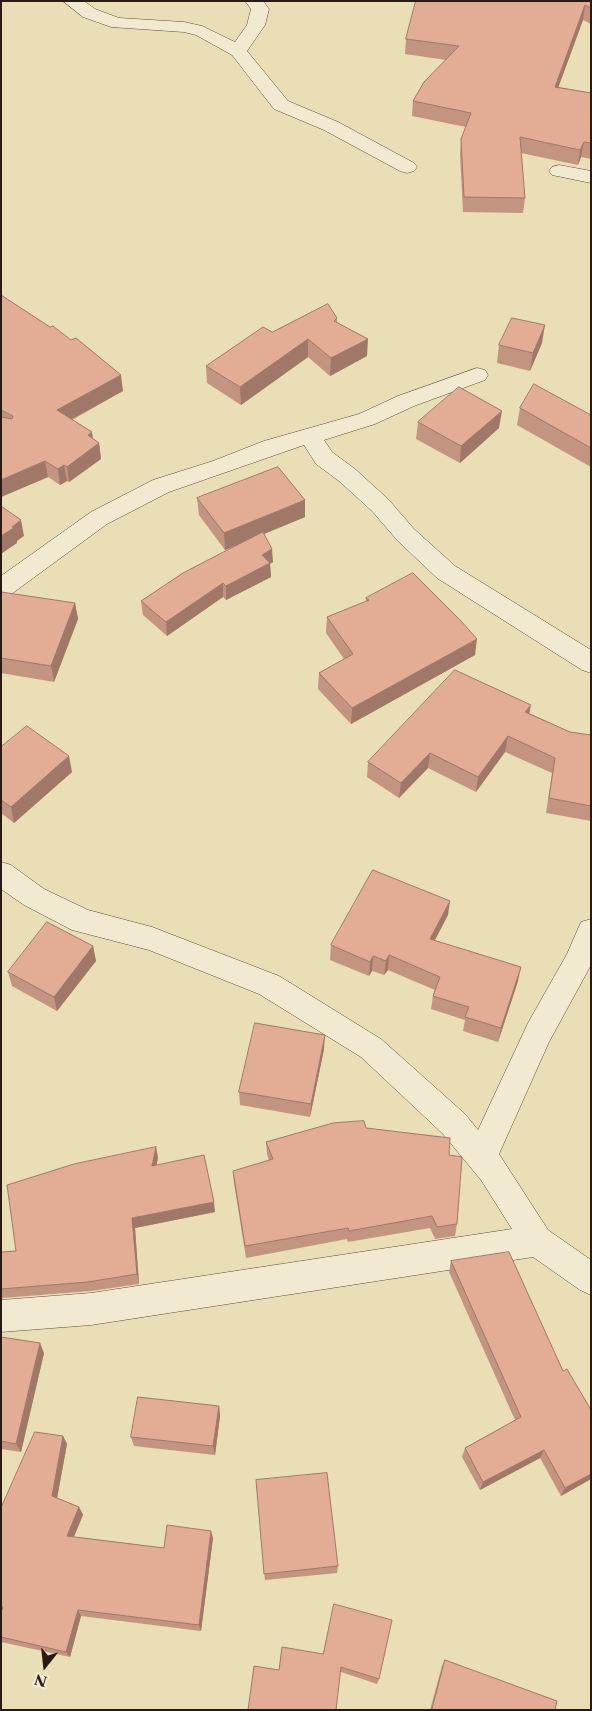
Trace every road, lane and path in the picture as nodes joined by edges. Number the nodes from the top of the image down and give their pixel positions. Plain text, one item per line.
1 (72, 1) edge
2 (254, 1) edge
3 (238, 51) junction
4 (407, 167) dead end
5 (559, 171) dead end
6 (591, 177) edge
7 (477, 375) dead end
8 (310, 436) junction
9 (1, 589) edge
10 (591, 663) edge
11 (1, 873) edge
12 (591, 931) edge
13 (482, 1157) junction
14 (537, 1241) junction
15 (591, 1279) edge
16 (1, 1316) edge

1 - 3 street
2 - 3 street
3 - 4 street
5 - 6 street
7 - 8 street
8 - 9 street
8 - 10 street
11 - 13 street
12 - 13 street
13 - 14 street
14 - 15 street
14 - 16 street

